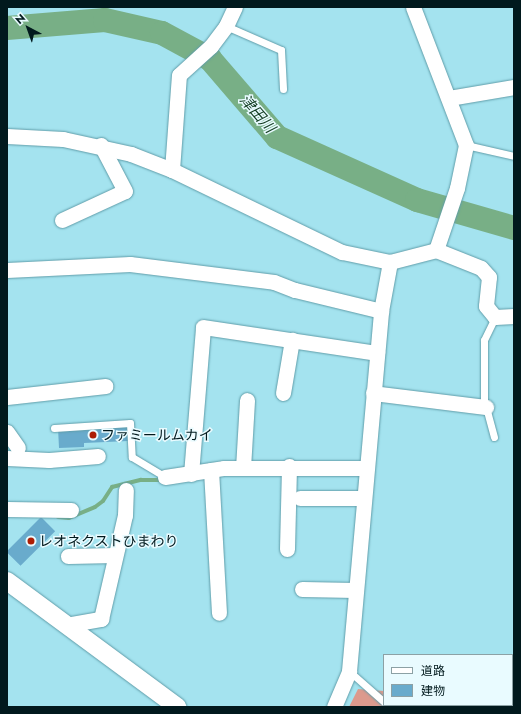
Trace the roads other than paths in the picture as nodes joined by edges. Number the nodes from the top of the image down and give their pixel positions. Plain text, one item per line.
1 (235, 7) edge
2 (412, 7) edge
3 (226, 26) junction
4 (514, 87) edge
5 (283, 89) dead end
6 (449, 98) junction
7 (7, 136) edge
8 (101, 145) junction
9 (466, 145) junction
10 (514, 156) edge
11 (172, 170) junction
12 (62, 220) dead end
13 (436, 250) junction
14 (390, 262) junction
15 (7, 270) edge
16 (381, 311) junction
17 (514, 316) edge
18 (495, 317) junction
19 (292, 340) junction
20 (377, 354) junction
21 (105, 386) dead end
22 (283, 393) dead end
23 (373, 393) junction
24 (7, 397) edge
25 (247, 400) dead end
26 (486, 407) junction
27 (54, 428) dead end
28 (7, 432) edge
29 (494, 437) dead end
30 (12, 453) edge
31 (98, 456) dead end
32 (289, 466) junction
33 (243, 468) junction
34 (365, 468) junction
35 (211, 470) junction
36 (191, 474) junction
37 (165, 477) joint
38 (126, 490) dead end
39 (300, 498) dead end
40 (363, 498) junction
41 (7, 509) edge
42 (71, 510) dead end
43 (287, 549) dead end
44 (115, 555) junction
45 (68, 556) dead end
46 (7, 581) edge
47 (302, 589) dead end
48 (355, 590) junction
49 (219, 613) dead end
50 (66, 625) junction
51 (349, 671) junction
52 (381, 696) edge
53 (177, 707) edge
54 (334, 707) edge

1 - 3 street
2 - 6 street
3 - 5 lane
3 - 11 street
4 - 6 street
6 - 9 street
7 - 8 street
8 - 11 street
8 - 12 street
9 - 10 lane
9 - 13 street
11 - 14 street
13 - 14 street
13 - 18 street
14 - 16 street
15 - 16 street
16 - 20 street
17 - 18 street
18 - 26 lane
19 - 20 street
19 - 22 street
19 - 36 street
20 - 23 street
21 - 24 street
23 - 26 street
23 - 34 street
25 - 33 street
26 - 29 lane
27 - 37 lane
28 - 30 street
30 - 31 street
32 - 33 street
32 - 34 street
32 - 43 street
33 - 35 street
34 - 40 street
35 - 36 street
35 - 49 street
36 - 37 street
38 - 44 street
39 - 40 street
40 - 48 street
41 - 42 street
44 - 45 street
44 - 50 street
46 - 50 street
47 - 48 street
48 - 51 street
50 - 53 street
51 - 52 lane
51 - 54 street

